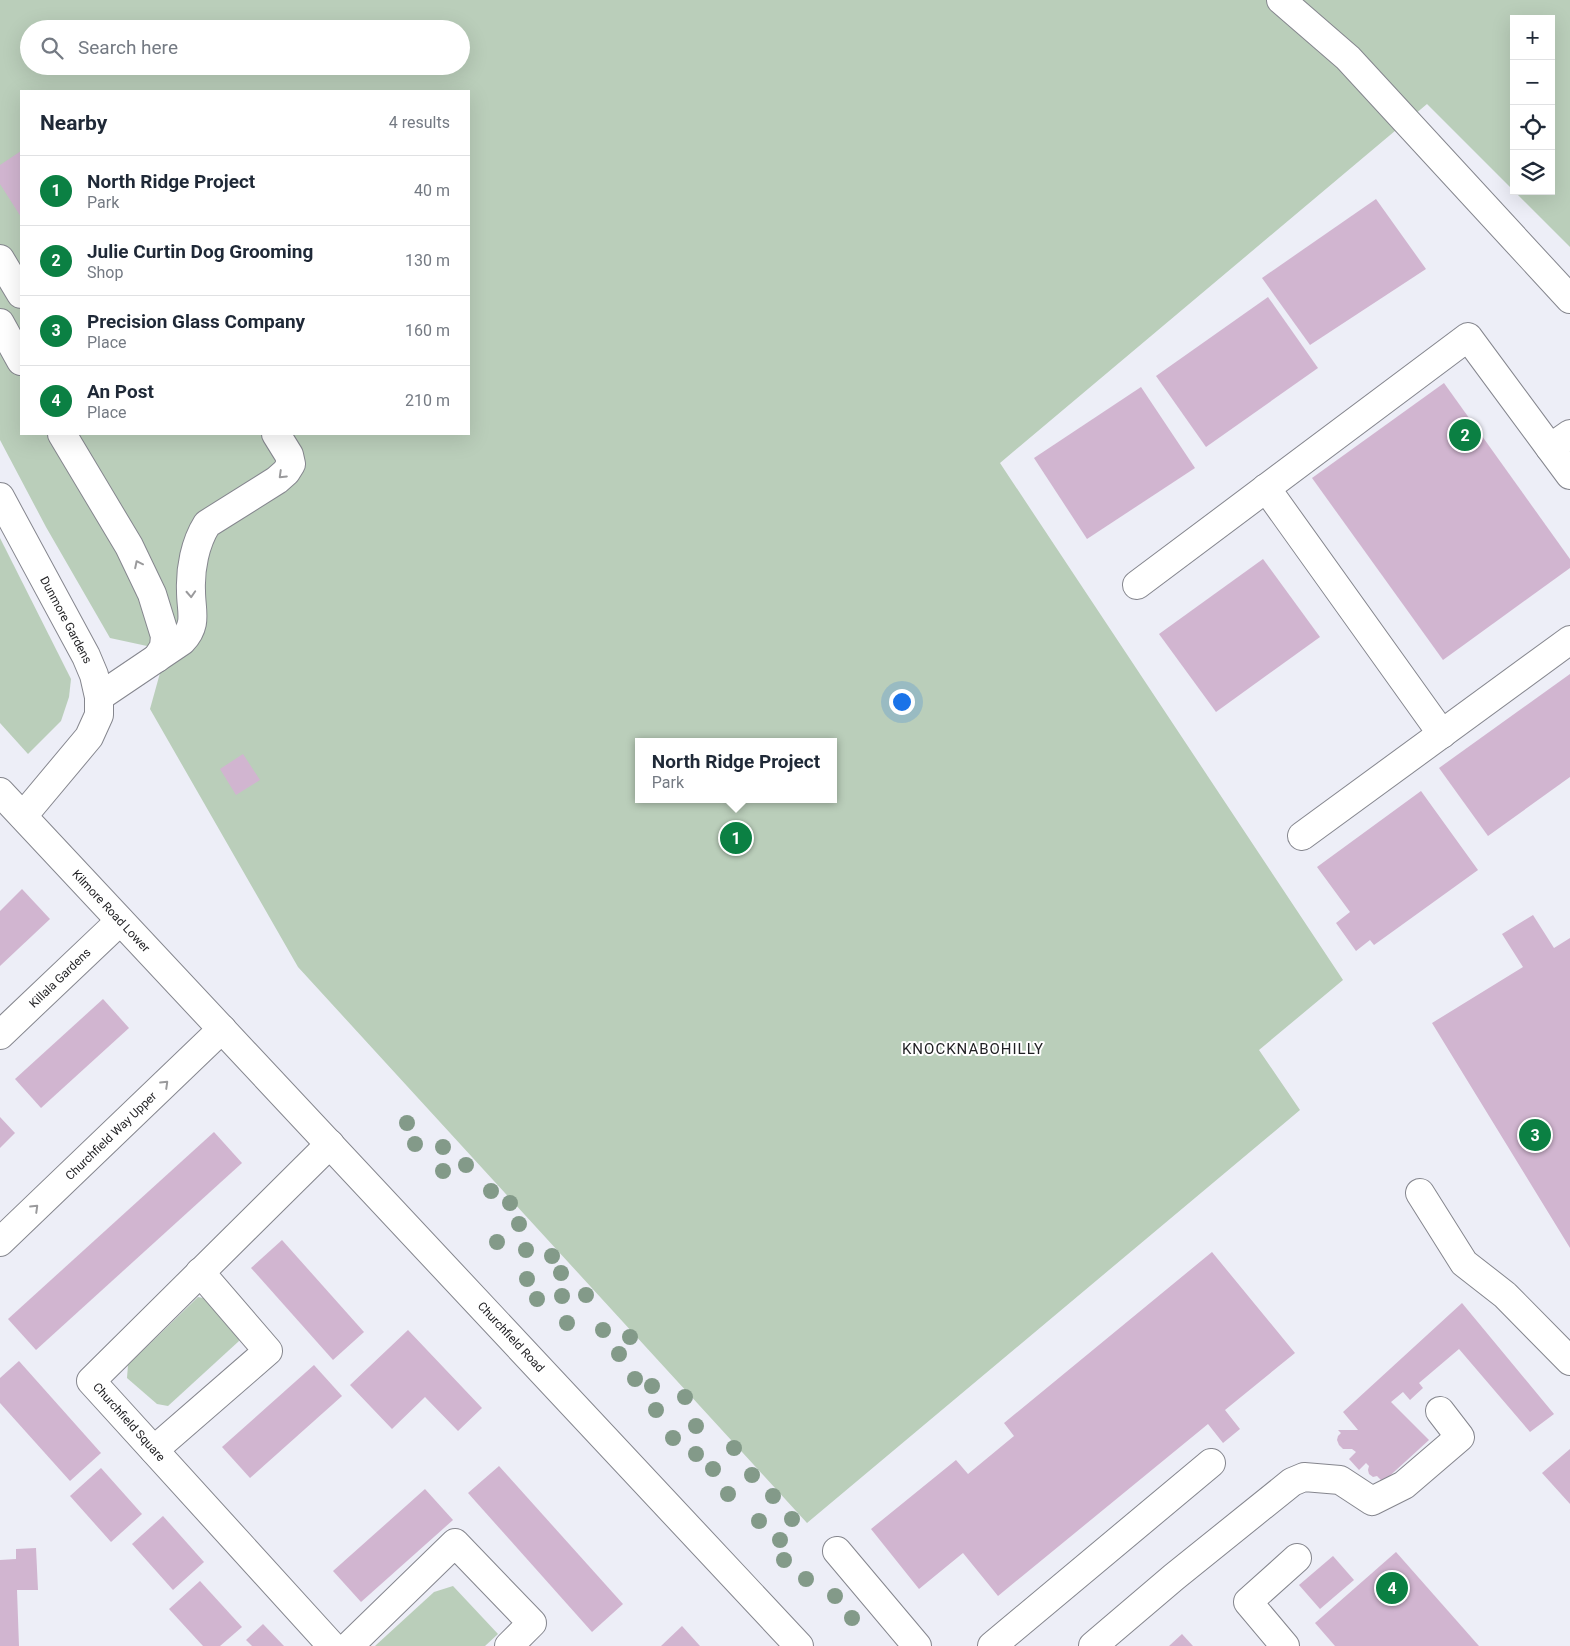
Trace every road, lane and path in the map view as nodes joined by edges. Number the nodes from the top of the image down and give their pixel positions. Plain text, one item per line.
1 (1281, 0) edge
2 (0, 259) edge
3 (20, 292) edge
4 (1570, 299) edge
5 (0, 323) edge
6 (20, 359) edge
7 (63, 435) edge
8 (277, 435) edge
9 (1560, 441) edge
10 (1570, 475) edge
11 (1266, 488) junction
12 (0, 497) edge
13 (1137, 585) dead end
14 (1570, 640) edge
15 (157, 658) junction
16 (99, 697) junction
17 (1442, 734) junction
18 (0, 792) edge
19 (23, 816) junction
20 (1302, 836) dead end
21 (120, 921) junction
22 (222, 1029) junction
23 (0, 1035) edge
24 (330, 1144) junction
25 (1420, 1193) dead end
26 (0, 1242) edge
27 (200, 1272) junction
28 (1570, 1361) edge
29 (1440, 1411) dead end
30 (154, 1450) junction
31 (1211, 1463) dead end
32 (837, 1551) dead end
33 (1297, 1558) dead end
34 (332, 1646) edge
35 (349, 1646) edge
36 (509, 1646) edge
37 (800, 1646) edge
38 (917, 1646) edge
39 (992, 1646) edge
40 (1093, 1646) edge
41 (1285, 1646) edge

1 - 4 street
2 - 3 street
5 - 6 street
15 -> 7 street
8 -> 15 street
9 - 10 street
9 - 11 street
11 - 13 street
11 - 17 street
12 - 16 street, Dunmore Gardens
14 - 17 street
15 - 16 street
16 - 19 street, Dunmore Gardens
17 - 20 street
18 - 19 street, Kilmore Road Lower
19 - 21 street, Kilmore Road Lower
21 - 22 street, Kilmore Road Lower
21 - 23 street, Killala Gardens
22 - 24 street, Churchfield Road
26 -> 22 street, Churchfield Way Upper
24 - 27 street, Churchfield Square
24 - 37 street, Churchfield Road
25 - 28 street
27 - 30 street, Churchfield Square
27 - 30 street
29 - 40 street
30 - 34 street, Churchfield Square
31 - 39 street
32 - 38 street
33 - 41 street
35 - 36 street

